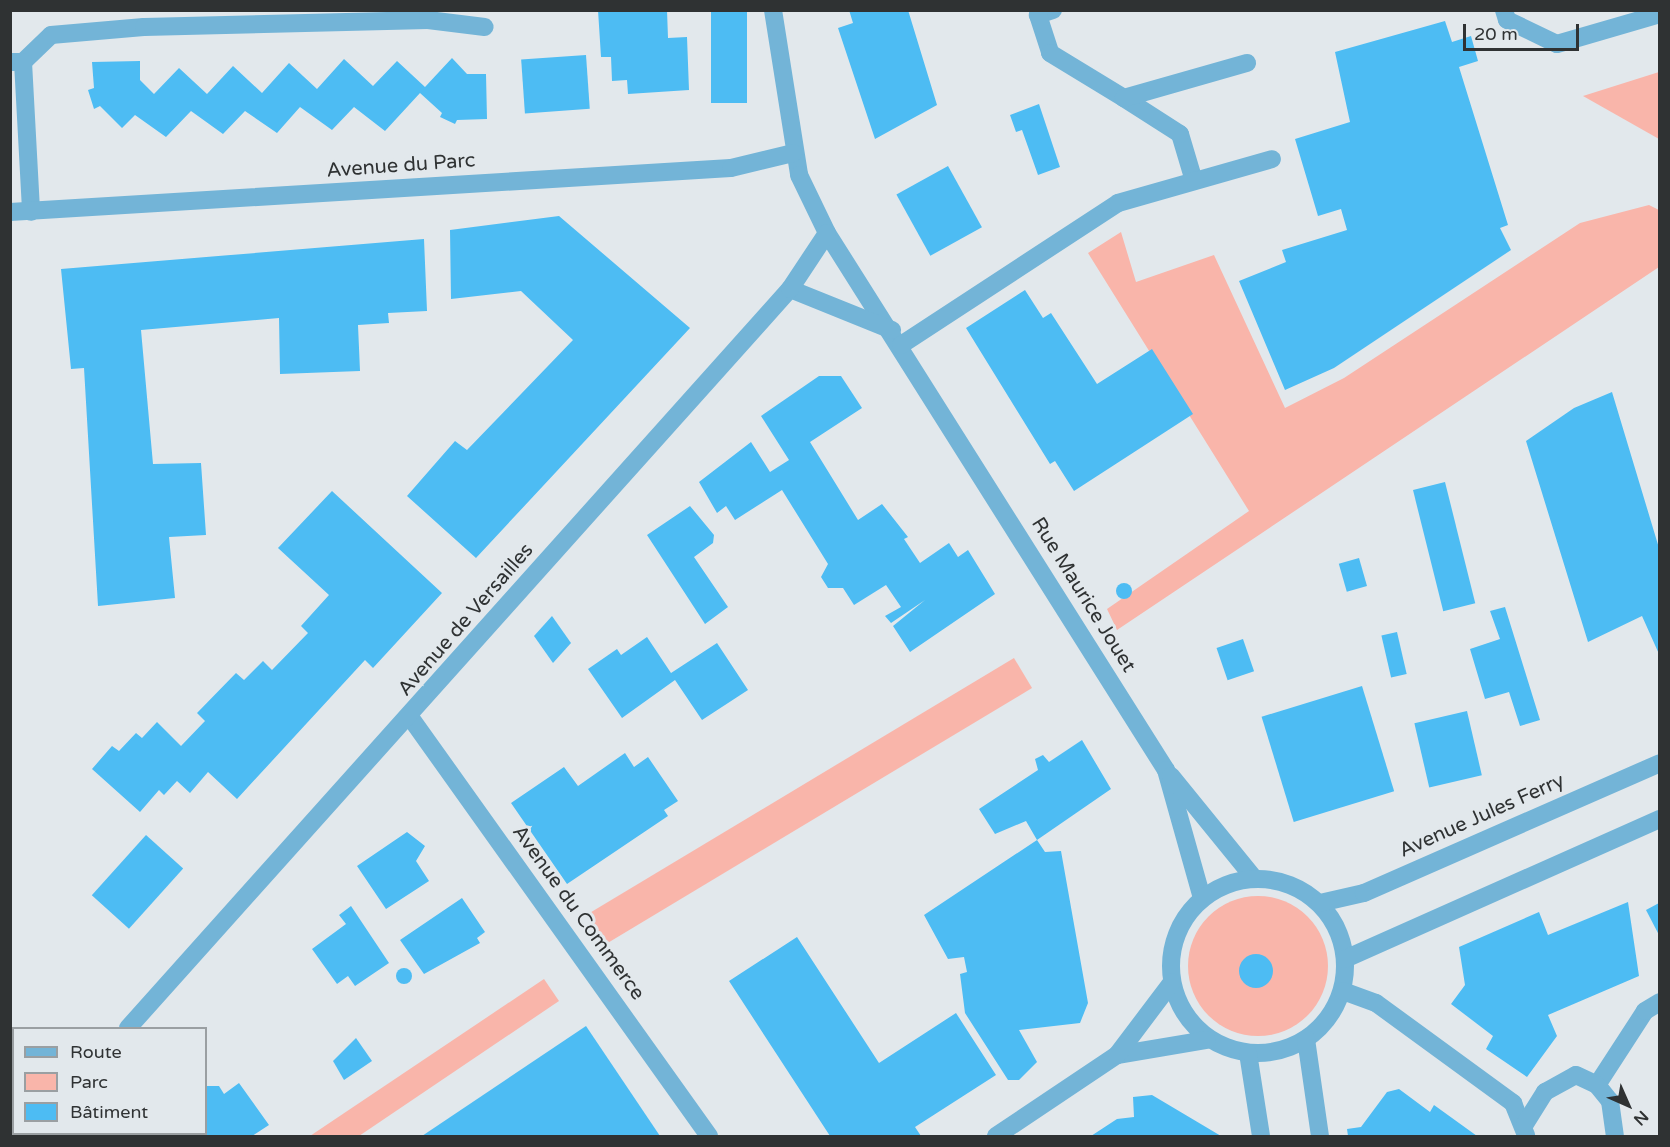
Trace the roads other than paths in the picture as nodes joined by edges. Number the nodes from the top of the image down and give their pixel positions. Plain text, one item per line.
1 (773, 10) edge
2 (1053, 10) edge
3 (1659, 14) edge
4 (429, 15) edge
5 (1506, 15) edge
6 (145, 19) edge
7 (484, 27) dead end
8 (17, 62) edge
9 (1247, 63) dead end
10 (1124, 98) junction
11 (793, 153) junction
12 (1272, 159) dead end
13 (1194, 181) junction
14 (10, 212) edge
15 (31, 212) junction
16 (827, 233) junction
17 (790, 289) junction
18 (897, 338) junction
19 (410, 717) junction
20 (1659, 763) edge
21 (1166, 770) junction
22 (1659, 819) edge
23 (1254, 878) junction
24 (1202, 898) junction
25 (1320, 903) junction
26 (1345, 959) junction
27 (1172, 982) junction
28 (1342, 991) junction
29 (1658, 1003) edge
30 (130, 1027) edge
31 (1306, 1039) junction
32 (1207, 1040) junction
33 (1248, 1053) junction
34 (1117, 1055) junction
35 (1597, 1085) junction
36 (1525, 1130) edge
37 (709, 1137) edge
38 (996, 1137) edge
39 (1261, 1137) edge
40 (1320, 1137) edge
41 (1615, 1137) edge

1 - 11 street, Rue Maurice Jouet
2 - 10 street
3 - 5 street
4 - 6 street
4 - 7 street
6 - 8 street
8 - 15 street
9 - 10 street
10 - 13 street
11 - 15 street, Avenue du Parc
11 - 16 street, Rue Maurice Jouet
12 - 13 street
13 - 18 street
14 - 15 street, Avenue du Parc
16 - 17 street, Avenue de Versailles
16 - 18 street, Rue Maurice Jouet
17 - 18 street
17 - 19 street, Avenue de Versailles
18 - 21 street, Rue Maurice Jouet
19 - 30 street, Avenue de Versailles
19 - 37 street, Avenue du Commerce
20 - 25 street, Avenue Jules Ferry
21 - 23 street
21 - 24 street, Rue Maurice Jouet
22 - 26 street
23 - 24 street
23 - 25 street
24 - 27 street
25 - 26 street
26 - 28 street
27 - 32 street
27 - 34 street
28 - 31 street
28 - 36 street
29 - 35 street
31 - 33 street
31 - 40 street
32 - 33 street
32 - 34 street
33 - 39 street
34 - 38 street
35 - 36 street
35 - 41 street

